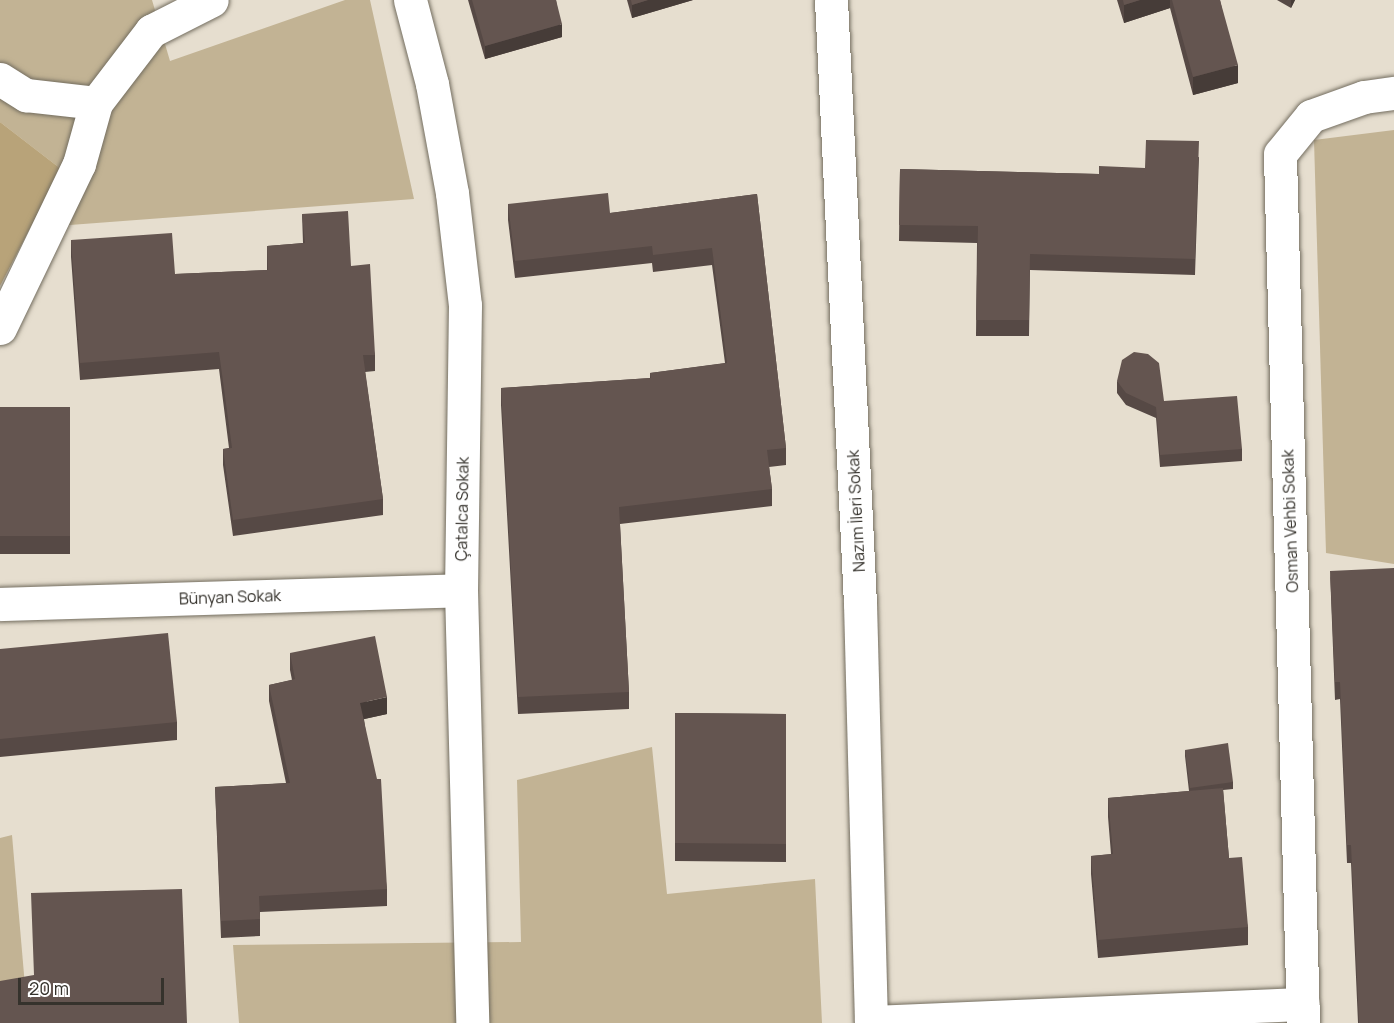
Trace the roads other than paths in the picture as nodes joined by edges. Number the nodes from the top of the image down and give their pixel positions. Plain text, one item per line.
1 (212, 0) edge
2 (410, 0) edge
3 (831, 0) edge
4 (0, 79) edge
5 (1394, 93) edge
6 (96, 103) junction
7 (0, 328) edge
8 (461, 590) junction
9 (0, 604) edge
10 (1303, 1014) edge
11 (871, 1022) edge
12 (472, 1023) edge

1 - 6 street
2 - 8 street, Çatalca Sokak
3 - 11 street, Nazım İleri Sokak
4 - 6 street
5 - 10 street, Osman Vehbi Sokak
6 - 7 street
8 - 9 street, Bünyan Sokak
8 - 12 street, Çatalca Sokak
10 - 11 street

